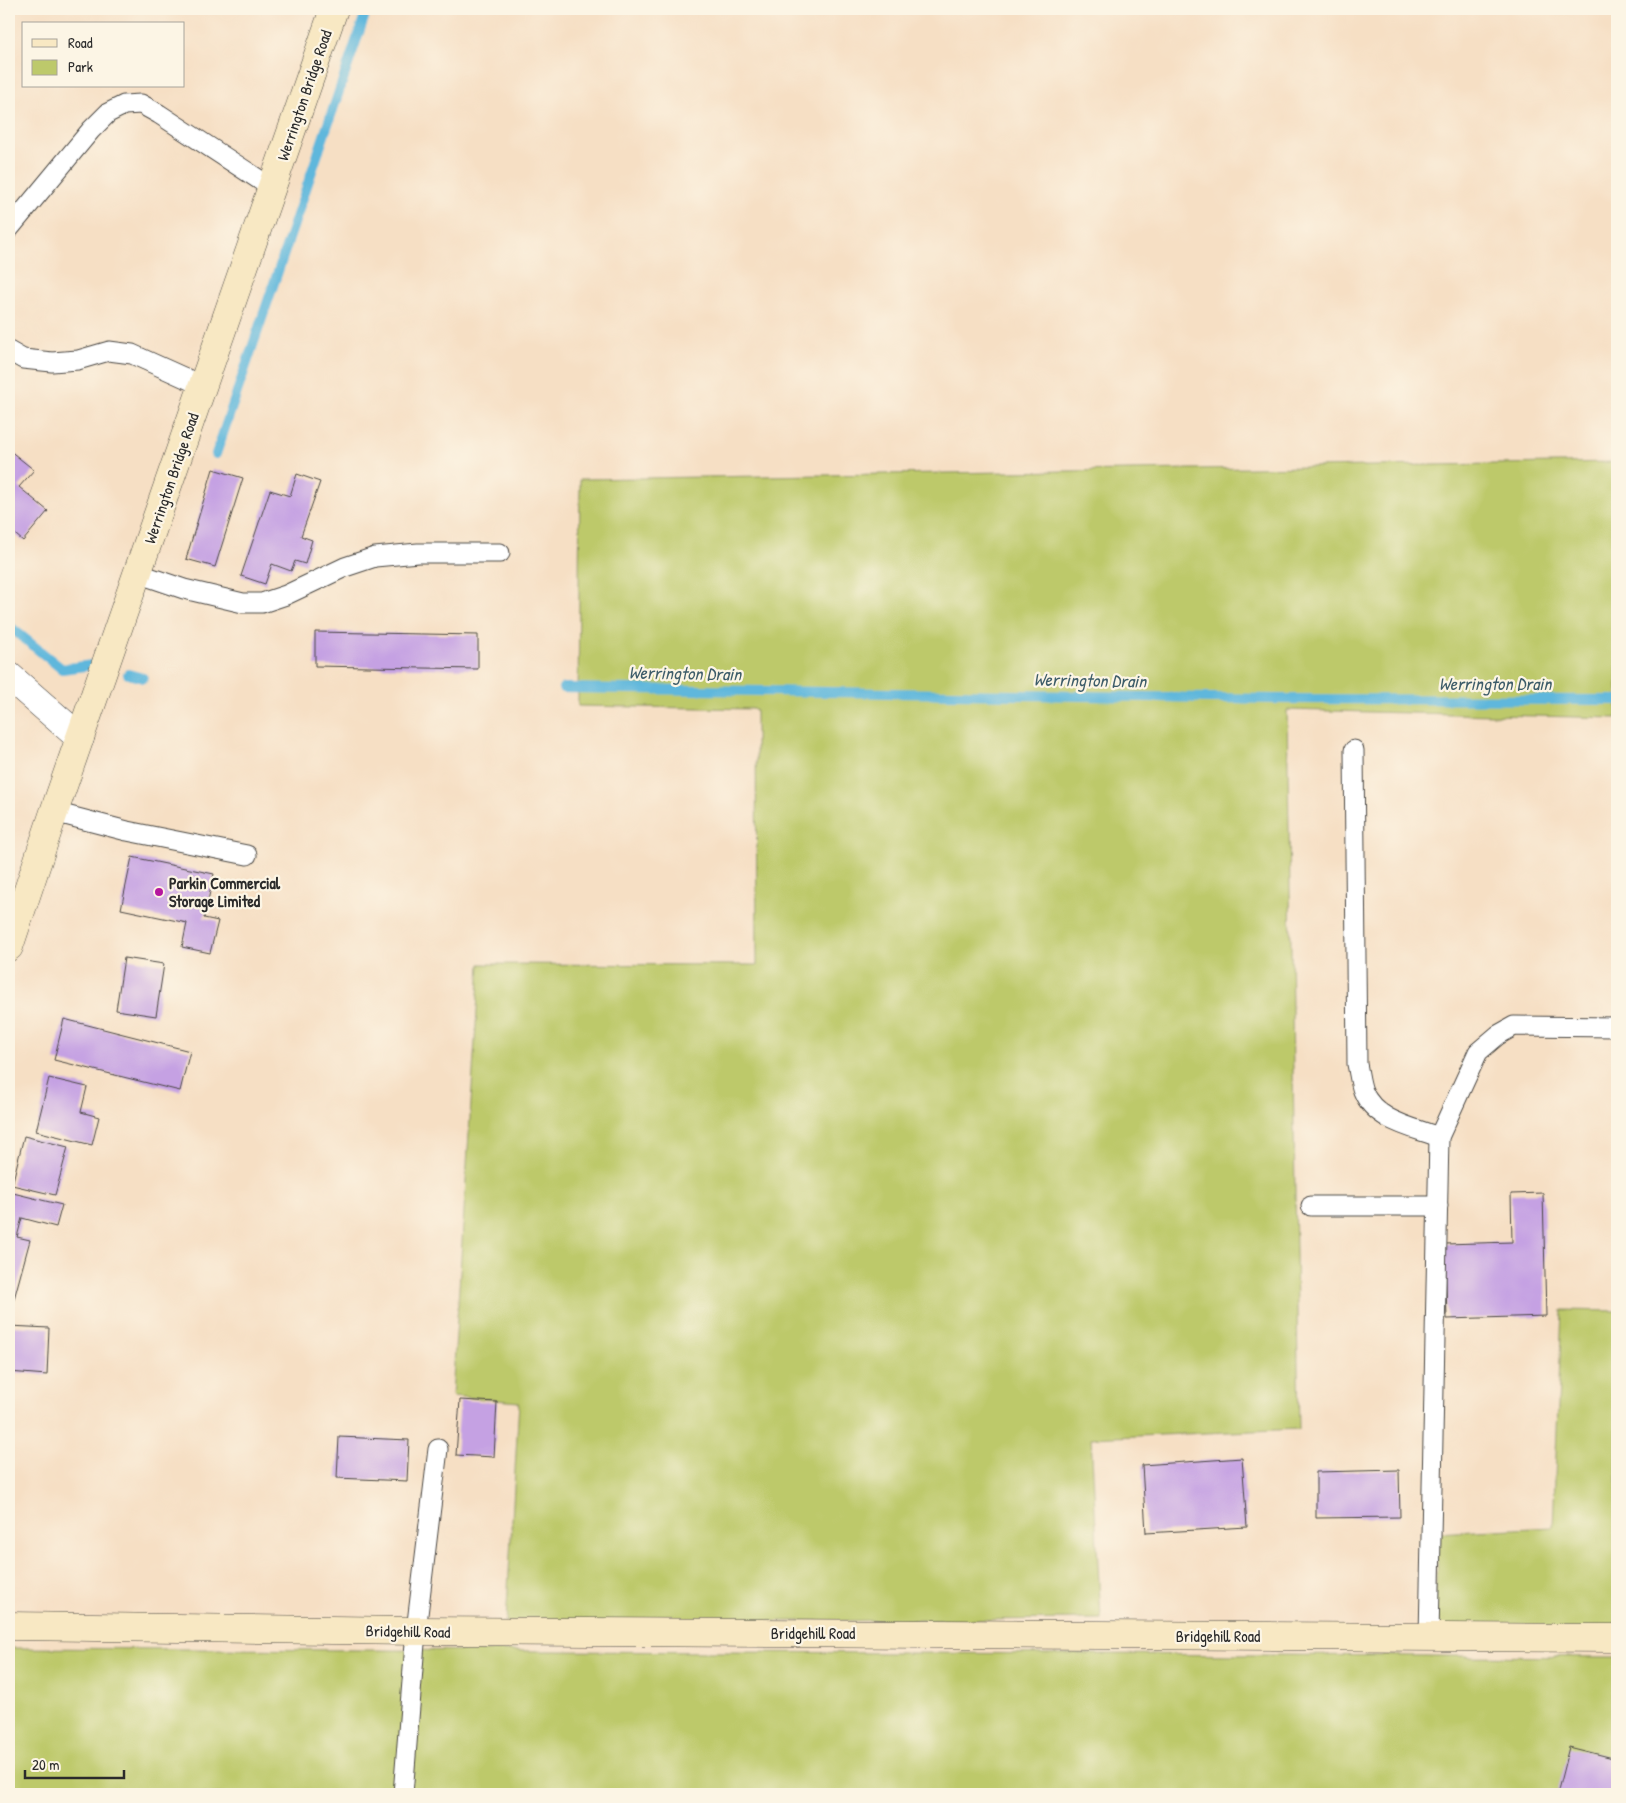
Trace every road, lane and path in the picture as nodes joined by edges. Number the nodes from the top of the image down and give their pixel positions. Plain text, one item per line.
1 (334, 9) edge
2 (272, 188) junction
3 (9, 229) edge
4 (9, 351) edge
5 (203, 386) junction
6 (500, 553) dead end
7 (137, 573) junction
8 (9, 676) edge
9 (80, 738) junction
10 (1354, 750) dead end
11 (54, 812) junction
12 (247, 855) dead end
13 (9, 947) edge
14 (1617, 1027) edge
15 (1438, 1137) junction
16 (1312, 1206) dead end
17 (1438, 1206) junction
18 (438, 1449) dead end
19 (9, 1626) edge
20 (416, 1631) junction
21 (1430, 1637) junction
22 (1617, 1638) edge
23 (403, 1794) edge

1 - 2 street, Werrington Bridge Road
2 - 3 lane
2 - 5 street, Werrington Bridge Road
4 - 5 lane
5 - 7 street, Werrington Bridge Road
6 - 7 lane
7 - 9 street, Werrington Bridge Road
8 - 9 street
9 - 11 street, Werrington Bridge Road
10 - 15 lane
11 - 12 lane
11 - 13 street, Werrington Bridge Road
14 - 15 lane
15 - 17 lane
16 - 17 lane
17 - 21 lane
18 - 20 lane
19 - 20 street, Bridgehill Road
20 - 21 street, Bridgehill Road
20 - 23 lane
21 - 22 street, Bridgehill Road

